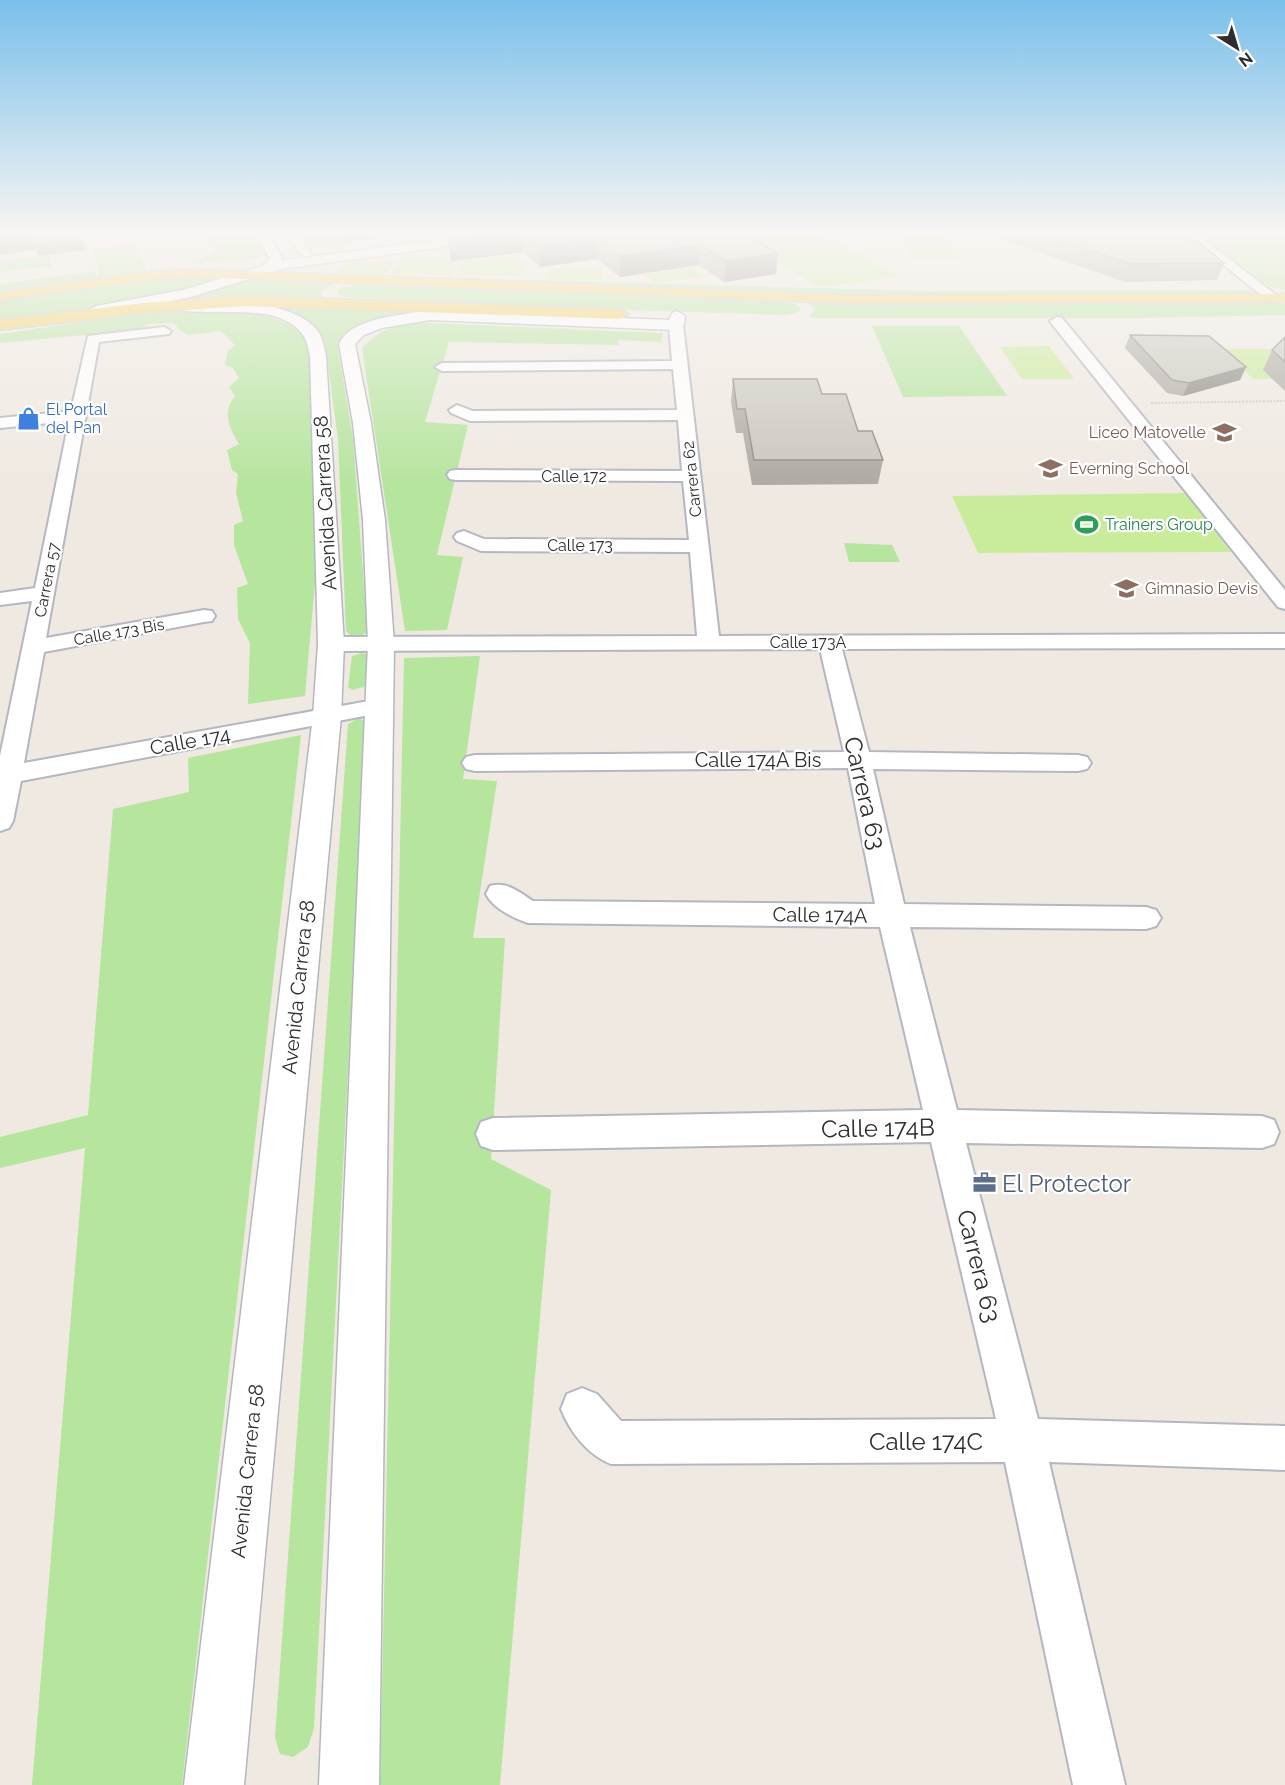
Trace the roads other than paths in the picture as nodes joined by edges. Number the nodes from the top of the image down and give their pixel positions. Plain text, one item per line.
1 (55, 317) edge
2 (62, 317) edge
3 (137, 317) edge
4 (283, 317) edge
5 (367, 317) edge
6 (538, 317) edge
7 (544, 317) edge
8 (691, 317) edge
9 (677, 320) junction
10 (1050, 321) joint
11 (1077, 321) dead end
12 (26, 322) junction
13 (0, 325) edge
14 (680, 365) junction
15 (442, 367) dead end
16 (457, 410) dead end
17 (685, 414) junction
18 (78, 415) junction
19 (0, 423) edge
20 (456, 475) dead end
21 (692, 476) junction
22 (464, 537) dead end
23 (699, 546) junction
24 (44, 593) junction
25 (0, 599) edge
26 (1285, 603) edge
27 (204, 616) dead end
28 (1285, 640) edge
29 (829, 642) junction
30 (709, 643) junction
31 (331, 644) junction
32 (381, 644) junction
33 (34, 647) junction
34 (380, 700) junction
35 (327, 709) junction
36 (859, 760) junction
37 (475, 763) dead end
38 (1078, 763) dead end
39 (6, 768) edge
40 (0, 821) edge
41 (500, 894) dead end
42 (892, 915) junction
43 (1146, 918) dead end
44 (946, 1126) junction
45 (1262, 1132) dead end
46 (493, 1134) dead end
47 (582, 1409) dead end
48 (1022, 1440) junction
49 (1285, 1448) edge
50 (346, 1778) edge
51 (214, 1784) edge
52 (1099, 1785) edge

1 - 12 street
2 - 12 main road
3 - 18 street, Carrera 57
4 - 31 street, Avenida Carrera 58
5 - 32 street, Avenida Carrera 58
6 - 9 main road
7 - 9 street
8 - 9 main road
9 - 14 street, Carrera 62
10 - 11 main road
10 - 26 street
12 - 13 main road
14 - 15 street
14 - 17 street, Carrera 62
16 - 17 street
17 - 21 street, Carrera 62
18 - 19 street
18 - 24 street, Carrera 57
20 - 21 street, Calle 172
21 - 23 street, Carrera 62
22 - 23 street, Calle 173
23 - 30 street, Carrera 62
24 - 25 street
24 - 33 street, Carrera 57
27 - 33 street, Calle 173 Bis
28 - 29 street, Calle 173A
29 - 30 street, Calle 173A
29 - 36 street, Carrera 63
30 - 32 street, Calle 173A
31 - 32 street, Calle 173A
31 - 35 street, Avenida Carrera 58
32 - 34 street, Avenida Carrera 58
33 - 39 street, Carrera 57
34 - 35 street, Calle 174
34 - 50 street, Avenida Carrera 58
35 - 39 street, Calle 174
35 - 51 street, Avenida Carrera 58
36 - 37 street, Calle 174A Bis
36 - 38 street, Calle 174A Bis
36 - 42 street, Carrera 63
39 - 40 street, Carrera 57
41 - 42 street, Calle 174A
42 - 43 street, Calle 174A
42 - 44 street, Carrera 63
44 - 45 street, Calle 174B
44 - 46 street, Calle 174B
44 - 48 street, Carrera 63
47 - 48 street, Calle 174C
48 - 49 street, Calle 174C
48 - 52 street, Carrera 63

